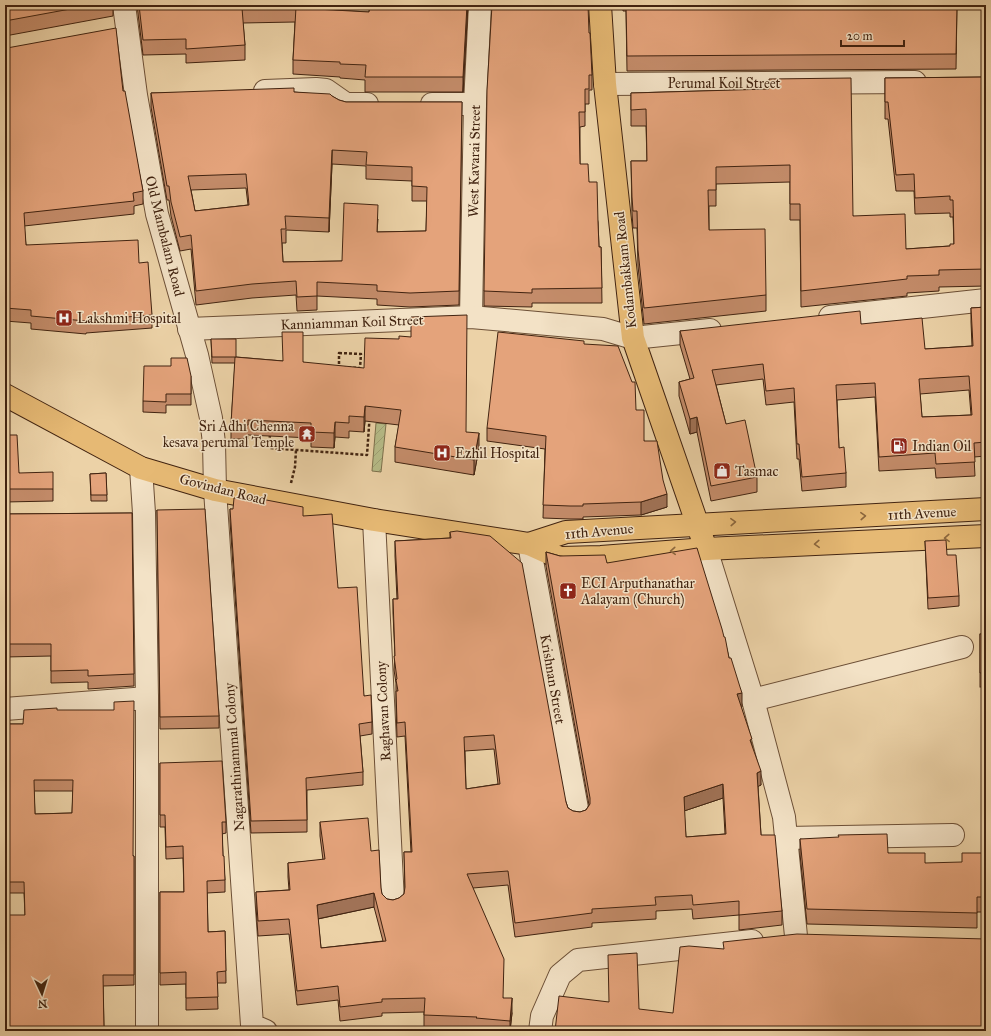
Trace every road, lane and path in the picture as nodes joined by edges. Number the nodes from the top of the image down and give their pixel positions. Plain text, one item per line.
1 (480, 5) edge
2 (600, 5) edge
3 (121, 20) edge
4 (938, 82) edge
5 (605, 84) junction
6 (246, 91) edge
7 (136, 94) junction
8 (159, 94) edge
9 (384, 104) edge
10 (414, 104) edge
11 (475, 104) junction
12 (986, 300) edge
13 (472, 317) junction
14 (813, 318) edge
15 (727, 328) edge
16 (189, 329) junction
17 (633, 338) junction
18 (339, 367) junction
19 (360, 368) junction
20 (338, 374) edge
21 (360, 375) edge
22 (5, 395) edge
23 (337, 403) edge
24 (359, 404) edge
25 (337, 410) junction
26 (358, 412) junction
27 (264, 421) edge
28 (271, 422) junction
29 (296, 450) junction
30 (141, 468) junction
31 (215, 490) junction
32 (286, 504) junction
33 (986, 509) edge
34 (121, 513) edge
35 (144, 513) junction
36 (374, 520) junction
37 (698, 524) junction
38 (986, 536) edge
39 (529, 544) junction
40 (706, 549) junction
41 (962, 647) dead end
42 (147, 698) junction
43 (753, 700) junction
44 (5, 709) edge
45 (578, 814) edge
46 (953, 835) dead end
47 (786, 838) junction
48 (393, 902) edge
49 (259, 1028) edge
50 (147, 1031) edge
51 (540, 1031) edge

1 - 11 street, West Kavarai Street
2 - 5 main road, Kodambakkam Road
3 - 7 street, Old Mambalam Road
4 - 5 street, Perumal Koil Street
5 - 17 main road, Kodambakkam Road
6 - 9 street
7 - 8 street
7 - 16 street, Old Mambalam Road
10 - 11 street
11 - 13 street, West Kavarai Street
12 - 14 street
13 - 16 street, Kanniamman Koil Street
13 - 17 street, Kanniamman Koil Street
15 - 17 street
16 - 31 street, Old Mambalam Road
17 - 37 main road, Kodambakkam Road
18 - 19 path
18 - 19 path
18 - 20 path
19 - 21 path
22 - 30 main road, Govindan Road
23 - 25 path
24 - 26 path
25 - 26 path
25 - 28 path
26 - 29 path
27 - 28 path
28 - 29 path
29 - 32 path
30 - 31 main road, Govindan Road
30 - 35 street
31 - 32 main road, Govindan Road
31 - 49 street, Nagarathinammal Colony
32 - 36 main road, Govindan Road
37 -> 33 main road, 11th Avenue
34 - 35 street
35 - 42 street
36 - 39 main road, Govindan Road
36 - 48 street, Raghavan Colony
37 - 39 main road, 11th Avenue
37 - 40 main road, Kodambakkam Road
38 -> 40 main road, 11th Avenue
40 -> 39 main road, 11th Avenue
39 - 45 street, Krishnan Street
40 - 43 street
41 - 43 street
42 - 44 street
42 - 50 street
43 - 47 street
46 - 47 street
47 - 51 street

